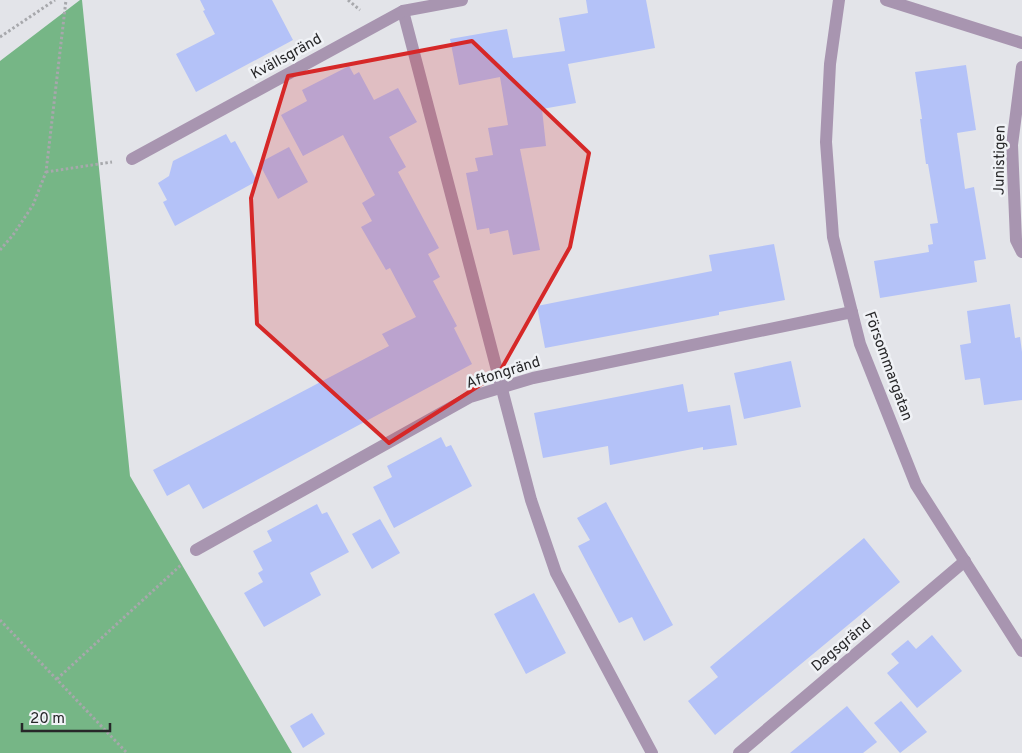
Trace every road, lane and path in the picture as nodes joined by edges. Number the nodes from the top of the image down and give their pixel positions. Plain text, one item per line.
1 (55, 0) edge
2 (66, 0) edge
3 (462, 0) edge
4 (839, 0) edge
5 (886, 0) edge
6 (403, 11) junction
7 (0, 37) edge
8 (1022, 43) edge
9 (1022, 67) edge
10 (132, 159) joint
11 (46, 172) junction
12 (0, 250) edge
13 (1022, 252) edge
14 (852, 312) junction
15 (502, 387) junction
16 (196, 550) joint
17 (965, 561) junction
18 (0, 620) edge
19 (1022, 651) edge
20 (57, 679) junction
21 (126, 753) edge
22 (652, 753) edge
23 (739, 753) edge

1 - 7 path
2 - 11 path
3 - 6 street, Kvällsgränd
4 - 14 street, Försommargatan
5 - 8 street
6 - 10 street, Kvällsgränd
6 - 15 street
9 - 13 street, Junistigen
10 - 11 path
11 - 12 path
14 - 15 street, Aftongränd
14 - 17 street, Försommargatan
15 - 16 street, Aftongränd
15 - 22 street
16 - 20 path
17 - 19 street, Försommargatan
17 - 23 street, Dagsgränd
18 - 20 path
20 - 21 path

